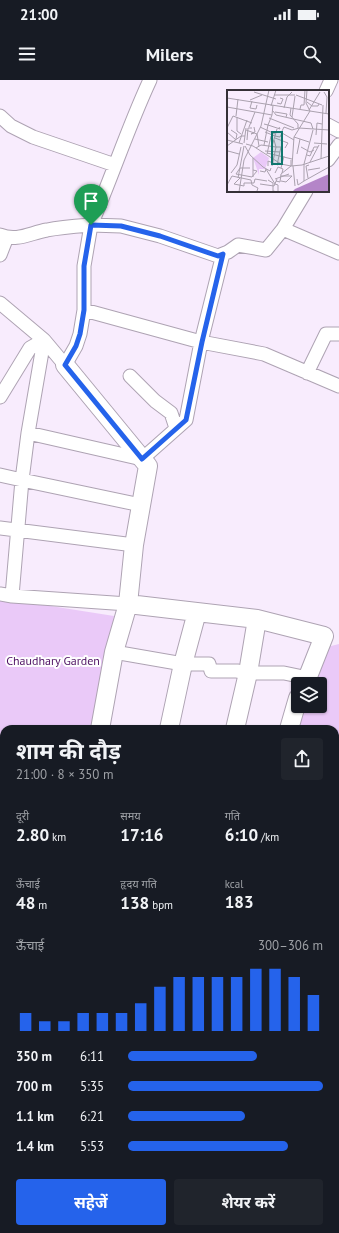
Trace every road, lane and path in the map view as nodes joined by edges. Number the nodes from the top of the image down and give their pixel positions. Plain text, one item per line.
1 (150, 80) edge
2 (331, 80) edge
3 (326, 90) edge
4 (0, 116) edge
5 (329, 126) edge
6 (339, 132) edge
7 (339, 144) edge
8 (329, 159) edge
9 (115, 165) junction
10 (305, 192) edge
11 (91, 225) junction
12 (283, 228) junction
13 (4, 236) edge
14 (339, 253) edge
15 (0, 254) edge
16 (223, 254) junction
17 (0, 303) edge
18 (84, 310) junction
19 (339, 334) edge
20 (44, 340) junction
21 (202, 342) junction
22 (65, 365) junction
23 (307, 372) junction
24 (130, 376) dead end
25 (339, 386) edge
26 (0, 397) edge
27 (176, 428) junction
28 (28, 434) junction
29 (142, 459) junction
30 (0, 475) edge
31 (22, 480) junction
32 (141, 505) junction
33 (0, 528) edge
34 (18, 531) junction
35 (134, 545) junction
36 (6, 595) edge
37 (128, 604) junction
38 (197, 612) junction
39 (257, 619) junction
40 (114, 652) junction
41 (183, 664) junction
42 (248, 673) junction
43 (295, 677) edge
44 (308, 677) edge
45 (294, 713) edge
46 (101, 725) edge
47 (170, 725) edge
48 (236, 725) edge
49 (290, 725) edge

1 - 9 street
2 - 3 street
4 - 9 street
5 - 6 street
7 - 8 street
9 - 11 street
10 - 12 street
11 - 13 street
11 - 16 street
11 - 18 street
12 - 14 street
12 - 16 street
13 - 15 street
16 - 21 street
17 - 20 street
18 - 21 street
18 - 22 street
19 - 23 street
20 - 22 street
20 - 26 street
20 - 28 street
21 - 23 street
21 - 27 street
22 - 29 street
23 - 25 street
24 - 27 street
27 - 29 street
28 - 29 street
28 - 31 street
29 - 32 street
30 - 31 street
31 - 32 street
31 - 34 street
32 - 35 street
33 - 34 street
34 - 35 street
34 - 36 street
35 - 37 street
36 - 37 street
37 - 38 street
37 - 40 street
38 - 39 street
38 - 41 street
39 - 42 street
39 - 44 street
40 - 41 street
40 - 46 street
41 - 42 street
41 - 47 street
42 - 43 street
42 - 48 street
45 - 49 street

